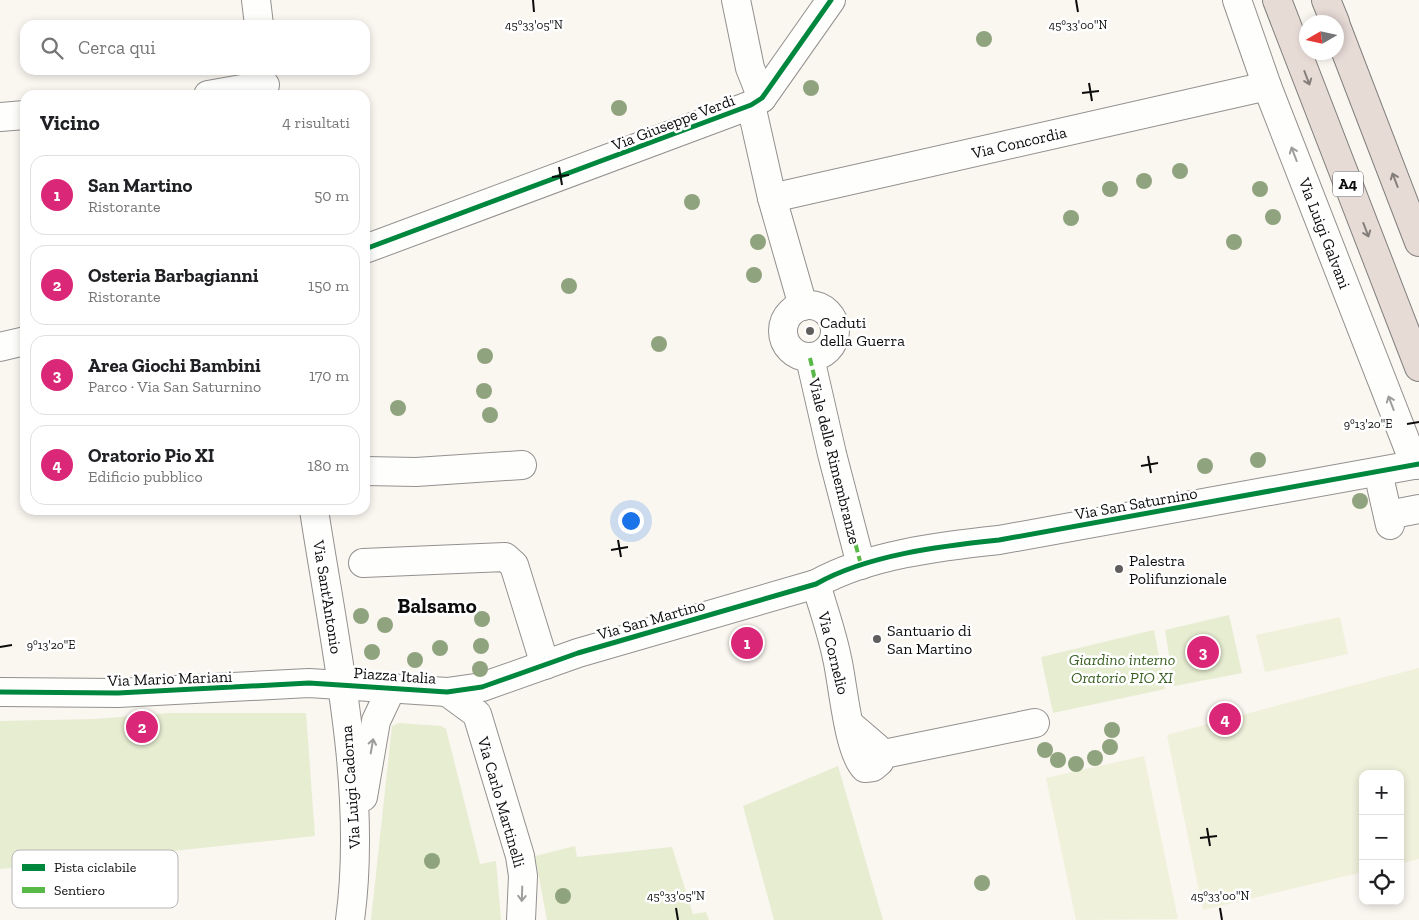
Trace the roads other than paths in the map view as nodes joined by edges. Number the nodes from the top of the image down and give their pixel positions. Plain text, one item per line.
1 (256, 0) edge
2 (736, 0) edge
3 (831, 0) edge
4 (1237, 0) edge
5 (1277, 0) edge
6 (1326, 0) edge
7 (1332, 15) edge
8 (258, 20) edge
9 (1344, 47) edge
10 (265, 83) edge
11 (1267, 86) junction
12 (232, 90) edge
13 (757, 102) junction
14 (20, 115) edge
15 (0, 117) edge
16 (772, 198) junction
17 (1419, 242) edge
18 (370, 247) edge
19 (803, 306) junction
20 (20, 342) edge
21 (0, 347) edge
22 (810, 358) junction
23 (1419, 367) edge
24 (522, 465) dead end
25 (1417, 465) edge
26 (370, 471) edge
27 (1378, 472) junction
28 (1419, 509) edge
29 (315, 515) edge
30 (363, 563) dead end
31 (861, 565) junction
32 (816, 584) junction
33 (545, 665) junction
34 (342, 684) junction
35 (392, 687) junction
36 (482, 687) junction
37 (0, 692) edge
38 (447, 692) junction
39 (477, 714) junction
40 (1035, 723) dead end
41 (356, 828) junction
42 (350, 920) edge
43 (521, 920) edge

1 - 8 street
2 - 13 street
3 - 13 street
4 - 11 street, Via Luigi Galvani
5 -> 23 highway, A4
6 - 7 highway
17 -> 9 highway
10 - 12 street
11 - 16 street, Via Concordia
25 -> 11 street, Via Luigi Galvani
13 - 16 street
13 - 18 street, Via Giuseppe Verdi
14 - 15 street
16 - 19 street
19 - 22 street, Viale delle Rimembranze
19 - 22 street, Viale delle Rimembranze
20 - 21 street
22 - 31 street, Viale delle Rimembranze
24 - 26 street
25 - 27 street, Via San Saturnino
27 - 28 street
27 - 31 street, Via San Saturnino
29 - 34 street, Via Sant'Antonio
30 - 33 street
31 - 32 street, Via San Martino
32 - 33 street, Via San Martino
32 - 40 street, Via Cornelio
33 - 36 street, Via San Martino
34 - 35 street, Piazza Italia
34 - 37 street, Via Mario Mariani
34 - 41 street, Via Luigi Cadorna
35 - 38 street, Piazza Italia
41 -> 35 street
36 - 38 street, Via San Martino
36 - 39 street, Via Carlo Martinelli
38 - 39 street, Via Carlo Martinelli
39 -> 43 street, Via Carlo Martinelli
41 - 42 street, Via Luigi Cadorna

